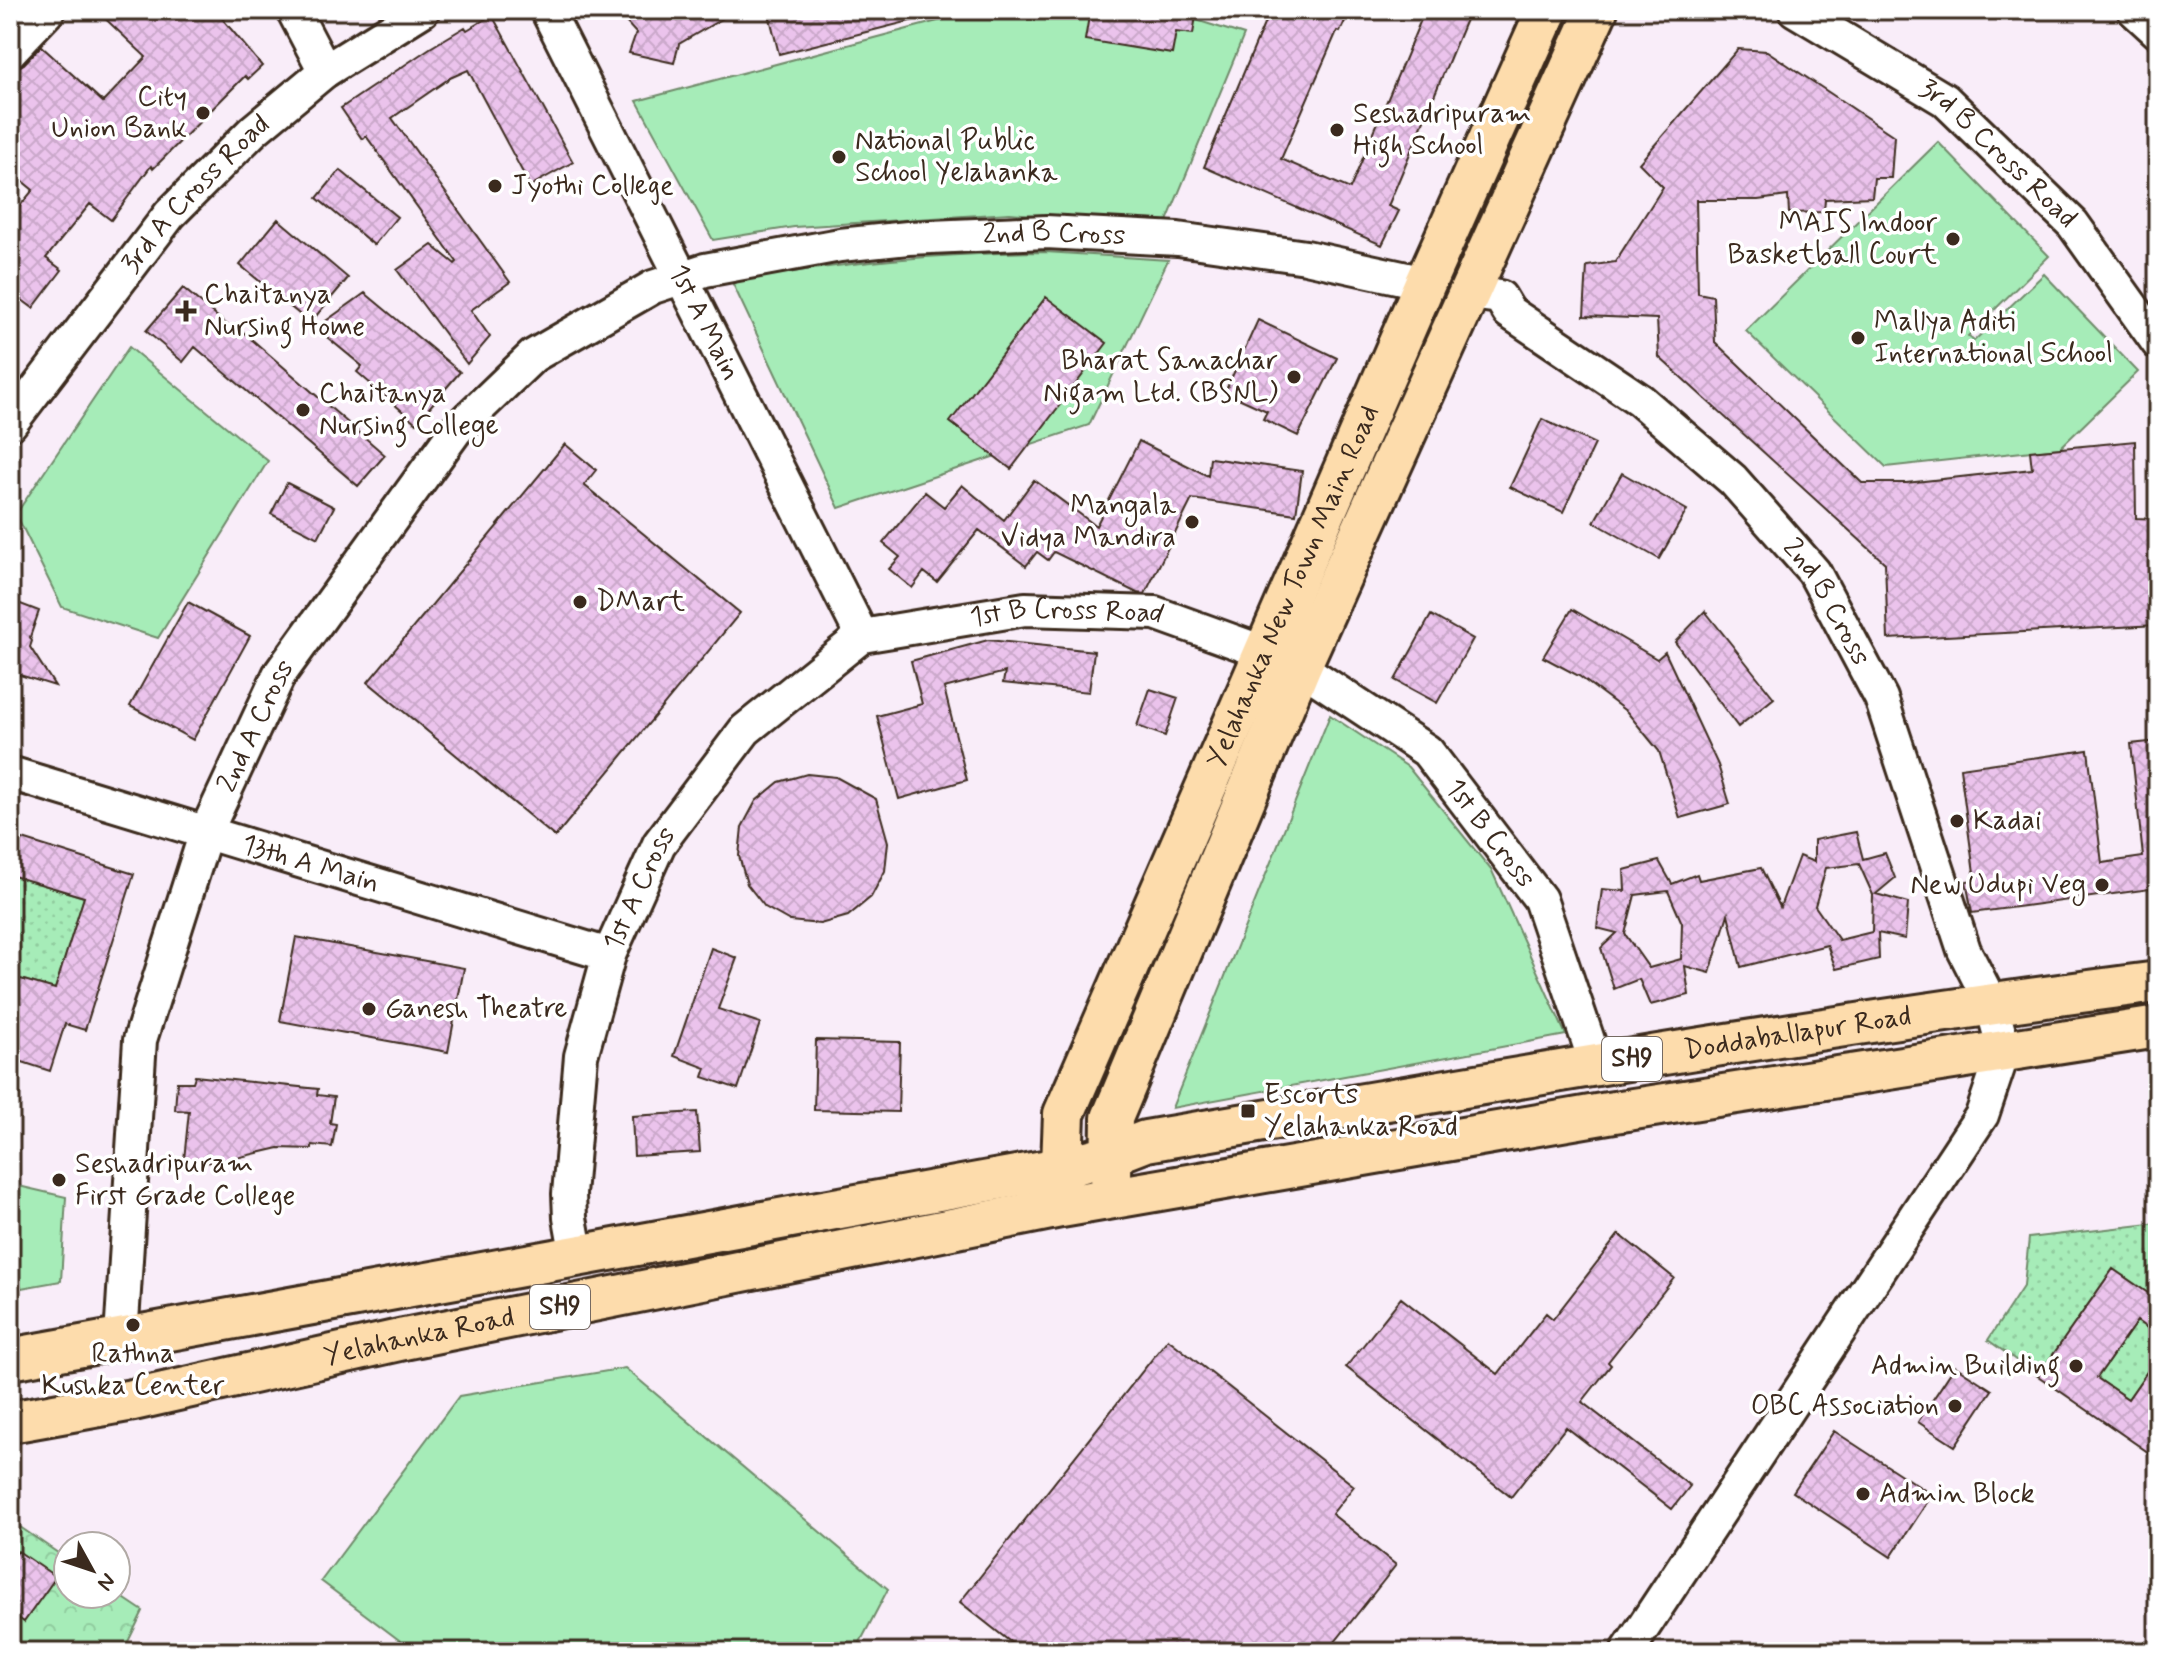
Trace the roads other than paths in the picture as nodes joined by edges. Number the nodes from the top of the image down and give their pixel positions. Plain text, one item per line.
1 (49, 10) edge
2 (293, 10) edge
3 (423, 10) edge
4 (547, 10) edge
5 (1547, 10) edge
6 (1597, 10) edge
7 (1795, 10) edge
8 (2134, 10) edge
9 (2158, 32) edge
10 (10, 51) edge
11 (325, 71) junction
12 (681, 277) junction
13 (1425, 283) junction
14 (1469, 293) junction
15 (2158, 343) edge
16 (10, 424) edge
17 (862, 636) junction
18 (1283, 660) junction
19 (10, 773) edge
20 (206, 832) junction
21 (609, 955) junction
22 (2158, 982) edge
23 (1991, 1003) junction
24 (2158, 1027) edge
25 (2004, 1050) junction
26 (1596, 1064) junction
27 (1110, 1155) junction
28 (1060, 1168) junction
29 (1112, 1198) junction
30 (1061, 1207) junction
31 (577, 1257) junction
32 (121, 1338) junction
33 (10, 1359) edge
34 (10, 1422) edge
35 (1627, 1652) edge

1 - 10 street
2 - 11 street
3 - 11 street, 3rd A Cross Road
4 - 12 street, 1st A Main
5 - 13 main road, Yelahanka New Town Main Road
6 - 14 main road, Yelahanka New Town Main Road
7 - 15 street, 3rd B Cross Road
8 - 9 street
11 - 16 street, 3rd A Cross Road
12 - 13 street, 2nd B Cross
12 - 17 street, 1st A Main
12 - 20 street, 2nd A Cross
13 - 18 main road, Yelahanka New Town Main Road
14 - 18 main road, Yelahanka New Town Main Road
14 - 23 street, 2nd B Cross
17 - 18 street, 1st B Cross Road
17 - 21 street, 1st A Cross
18 - 26 street, 1st B Cross
18 - 27 main road, Yelahanka New Town Main Road
18 - 28 main road, Yelahanka New Town Main Road
19 - 20 street, 13th A Main
20 - 21 street, 13th A Main
20 - 32 street, 2nd A Cross
21 - 31 street, 1st A Cross
22 - 23 main road, Doddaballapur Road / SH9
23 - 25 street, 2nd B Cross
23 - 26 main road, Doddaballapur Road / SH9
24 - 25 main road, Doddaballapur Road / SH9
25 - 29 main road, Doddaballapur Road / SH9
25 - 35 street
26 - 27 main road, Doddaballapur Road / SH9
27 - 28 main road, Yelahanka Road / SH9
27 - 29 main road, Yelahanka New Town Main Road
28 - 30 main road, Yelahanka New Town Main Road
28 - 31 main road, Yelahanka Road / SH9
29 - 30 main road, Yelahanka Road / SH9
30 - 34 main road, Yelahanka Road / SH9
31 - 32 main road, Yelahanka Road / SH9
32 - 33 main road, Yelahanka Road / SH9

